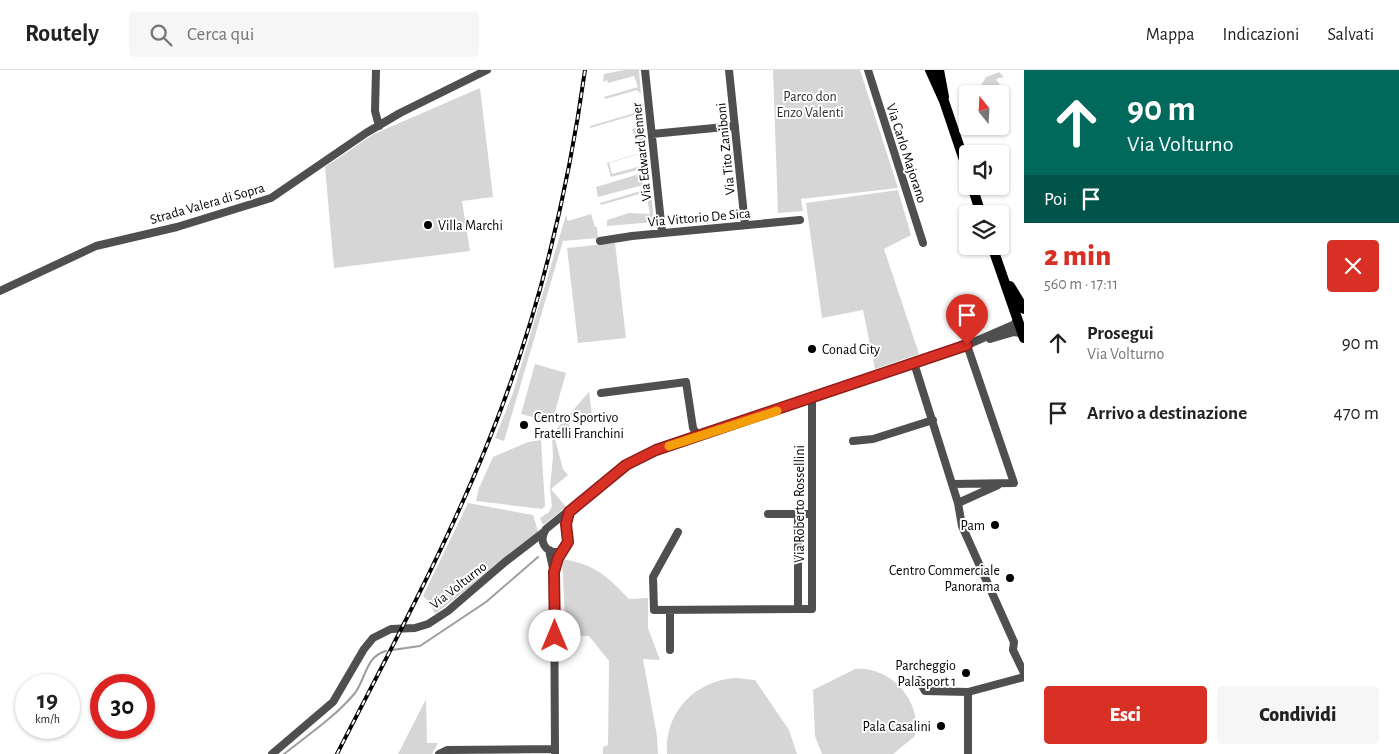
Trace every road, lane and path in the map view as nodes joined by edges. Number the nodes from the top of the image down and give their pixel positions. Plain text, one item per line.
1 (376, 70) edge
2 (487, 70) edge
3 (646, 70) edge
4 (730, 70) edge
5 (868, 70) edge
6 (930, 70) edge
7 (939, 70) edge
8 (944, 101) junction
9 (379, 126) junction
10 (735, 126) junction
11 (652, 134) junction
12 (959, 145) edge
13 (800, 220) dead end
14 (745, 225) junction
15 (662, 232) junction
16 (600, 241) dead end
17 (923, 243) dead end
18 (995, 255) edge
19 (1003, 278) junction
20 (1011, 287) junction
21 (0, 291) edge
22 (1024, 299) edge
23 (1024, 308) edge
24 (1020, 318) edge
25 (1024, 338) edge
26 (967, 345) junction
27 (914, 364) junction
28 (601, 393) dead end
29 (812, 399) junction
30 (933, 420) junction
31 (698, 436) junction
32 (853, 440) dead end
33 (953, 484) junction
34 (1001, 484) junction
35 (958, 503) junction
36 (570, 511) junction
37 (768, 514) dead end
38 (798, 514) junction
39 (812, 514) junction
40 (547, 530) junction
41 (678, 532) dead end
42 (567, 533) junction
43 (548, 550) junction
44 (564, 550) junction
45 (501, 567) junction
46 (554, 573) junction
47 (798, 609) junction
48 (670, 610) junction
49 (670, 650) dead end
50 (1024, 673) edge
51 (1024, 678) edge
52 (919, 680) dead end
53 (968, 692) junction
54 (555, 752) edge
55 (272, 754) edge
56 (439, 754) edge
57 (968, 754) edge

1 - 9 street
2 - 9 street, Strada Valera di Sopra
3 - 11 street, Via Edward Jenner
4 - 10 street, Via Tito Zaniboni
5 - 17 street, Via Carlo Majorano
6 - 8 main road
7 - 8 main road
8 - 12 main road
9 - 21 street, Strada Valera di Sopra
10 - 11 street
10 - 14 street, Via Tito Zaniboni
11 - 15 street, Via Edward Jenner
13 - 14 street, Via Vittorio De Sica
14 - 15 street, Via Vittorio De Sica
15 - 16 street, Via Vittorio De Sica
18 - 19 main road
19 - 20 main road
19 - 24 main road
20 - 22 main road
20 - 23 main road
24 - 25 main road
24 - 26 street, Via Volturno
25 - 26 street, Via Volturno
26 - 27 street, Via Volturno
26 - 34 street
27 - 29 street, Via Volturno
27 - 30 street
28 - 31 street
29 - 31 street, Via Volturno
29 - 39 street, Via Roberto Rossellini
30 - 32 street
30 - 33 street
31 - 36 street, Via Volturno
33 - 34 street
33 - 35 street
34 - 35 street
35 - 50 street
36 - 40 street, Via Volturno
36 - 42 street
37 - 38 street
38 - 39 street
38 - 47 street
39 - 47 street, Via Roberto Rossellini
40 - 42 street
40 - 43 street
40 - 45 street, Via Volturno
41 - 48 street
42 - 44 street
43 - 44 street, Via Volturno
43 - 45 street, Via Volturno
43 - 46 street
44 - 46 street
45 - 55 street, Via Volturno
46 - 54 street
47 - 48 street
48 - 49 street
51 - 53 street
52 - 53 street
53 - 57 street
54 - 56 street

